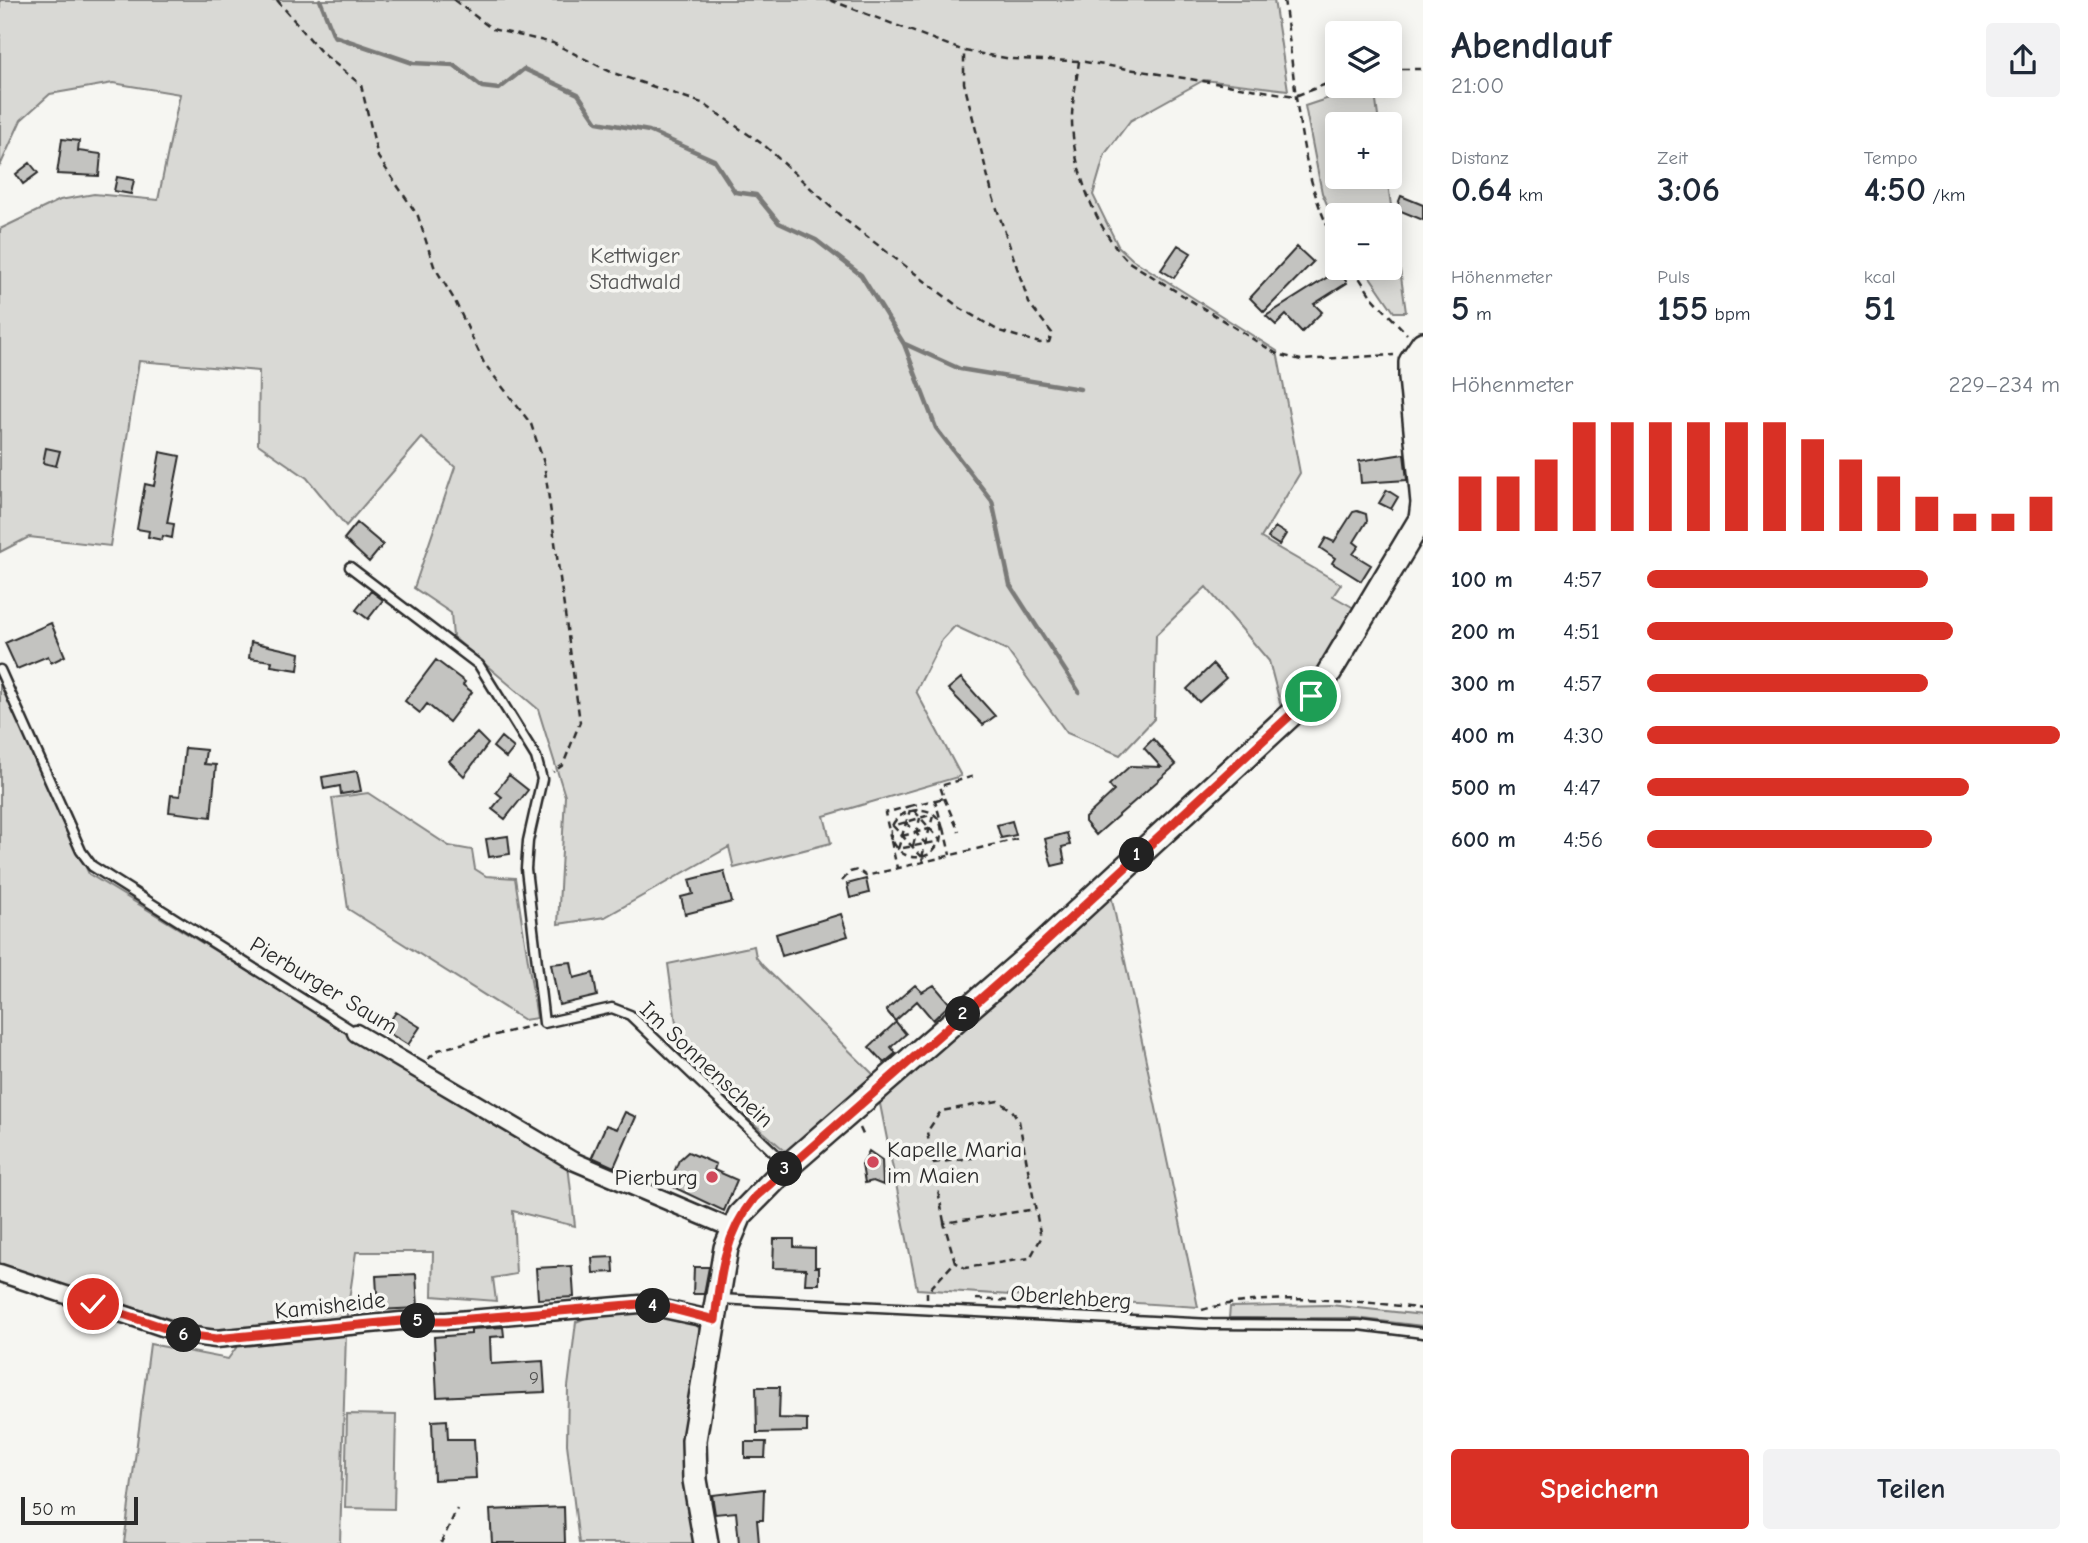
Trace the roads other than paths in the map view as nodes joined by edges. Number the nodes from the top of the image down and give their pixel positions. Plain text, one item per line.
1 (1419, 349) edge
2 (350, 567) dead end
3 (0, 670) edge
4 (356, 1033) joint
5 (788, 1167) junction
6 (733, 1230) junction
7 (0, 1273) edge
8 (716, 1310) junction
9 (1423, 1333) edge
10 (706, 1543) edge

1 - 5 street
2 - 5 lane, Im Sonnenschein
3 - 4 lane, Pierburger Saum
4 - 6 street, Pierburger Saum
5 - 6 street
6 - 8 street
7 - 8 street, Kamisheide
8 - 9 lane, Oberlehberg
8 - 10 street

